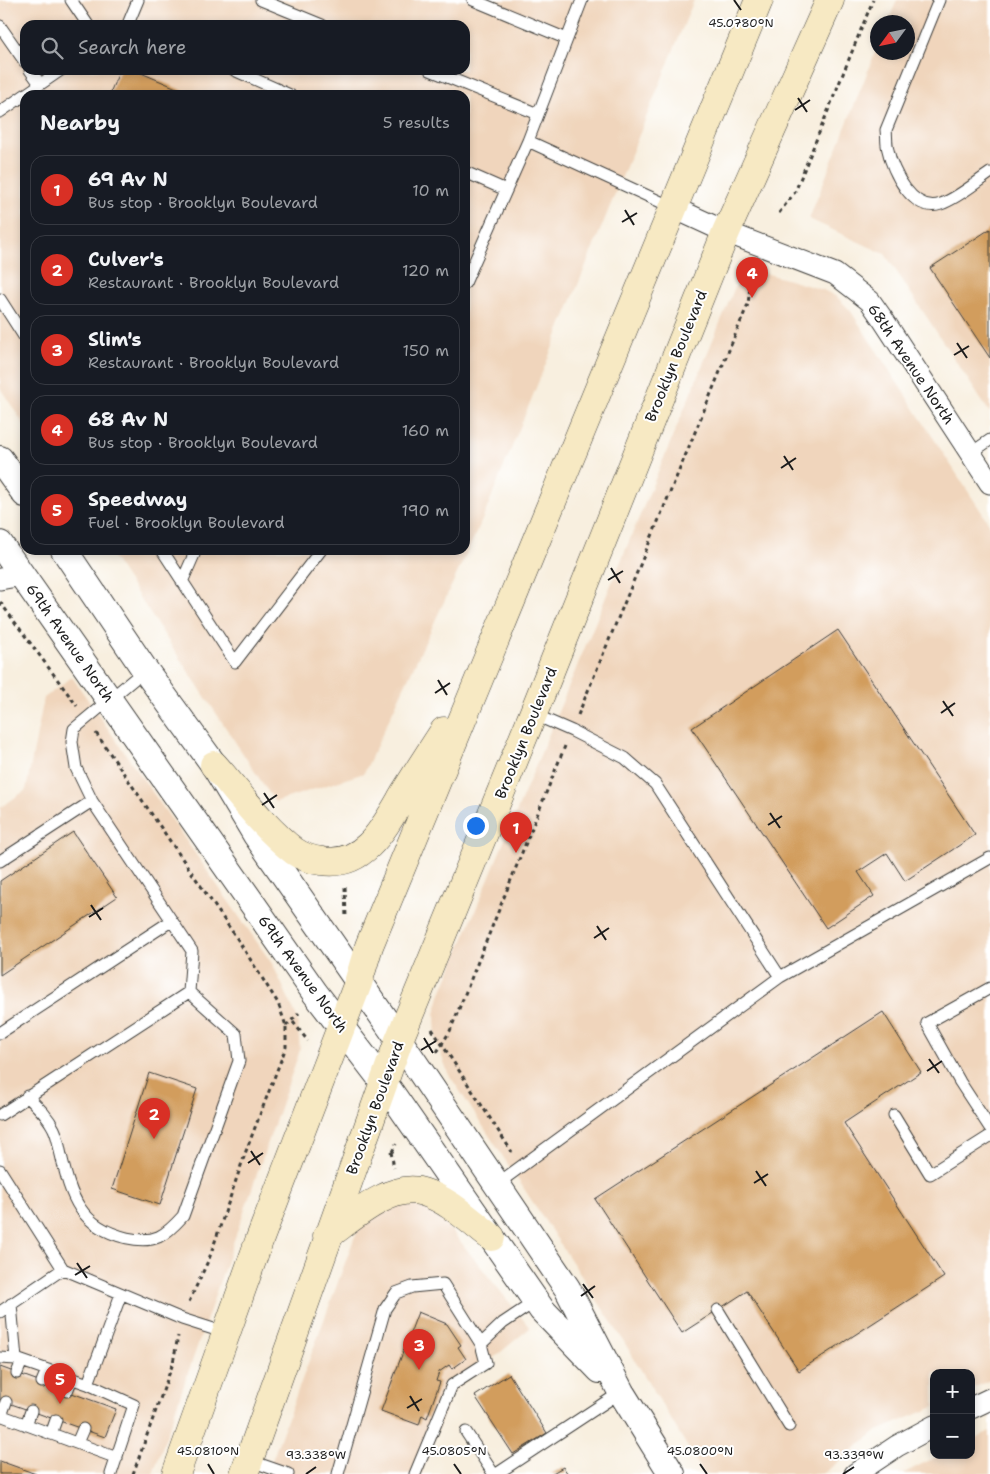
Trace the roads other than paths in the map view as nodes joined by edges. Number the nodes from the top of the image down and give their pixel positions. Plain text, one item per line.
1 (71, 0) edge
2 (138, 0) edge
3 (261, 0) edge
4 (473, 0) edge
5 (582, 0) edge
6 (759, 0) edge
7 (830, 0) edge
8 (939, 0) edge
9 (85, 20) edge
10 (130, 20) edge
11 (310, 20) edge
12 (0, 26) edge
13 (567, 39) junction
14 (20, 55) edge
15 (34, 75) edge
16 (54, 75) edge
17 (245, 75) edge
18 (442, 75) edge
19 (40, 84) junction
20 (31, 90) edge
21 (279, 90) edge
22 (20, 98) edge
23 (0, 112) edge
24 (538, 114) junction
25 (528, 140) junction
26 (990, 173) edge
27 (470, 174) edge
28 (506, 190) junction
29 (674, 208) junction
30 (726, 232) junction
31 (470, 271) edge
32 (0, 299) edge
33 (20, 330) edge
34 (990, 440) edge
35 (971, 453) junction
36 (0, 459) edge
37 (990, 483) edge
38 (20, 487) edge
39 (0, 544) edge
40 (67, 555) edge
41 (165, 555) edge
42 (194, 555) edge
43 (317, 555) edge
44 (11, 577) edge
45 (182, 582) junction
46 (145, 670) junction
47 (482, 670) junction
48 (109, 700) junction
49 (534, 714) junction
50 (214, 764) junction
51 (92, 801) junction
52 (990, 858) edge
53 (0, 861) edge
54 (171, 921) junction
55 (780, 977) junction
56 (358, 983) junction
57 (990, 988) edge
58 (189, 992) junction
59 (340, 1028) junction
60 (0, 1033) edge
61 (399, 1040) junction
62 (385, 1084) junction
63 (27, 1096) junction
64 (0, 1115) edge
65 (894, 1115) dead end
66 (990, 1128) edge
67 (990, 1136) edge
68 (0, 1170) edge
69 (497, 1184) junction
70 (327, 1236) junction
71 (491, 1237) junction
72 (63, 1269) junction
73 (121, 1294) junction
74 (536, 1301) junction
75 (11, 1304) junction
76 (718, 1310) dead end
77 (0, 1312) edge
78 (226, 1333) junction
79 (481, 1344) junction
80 (0, 1358) edge
81 (19, 1360) junction
82 (47, 1370) junction
83 (17, 1374) dead end
84 (72, 1378) junction
85 (42, 1382) dead end
86 (93, 1387) junction
87 (67, 1391) dead end
88 (621, 1392) junction
89 (990, 1398) edge
90 (94, 1401) dead end
91 (6, 1402) dead end
92 (975, 1406) edge
93 (31, 1411) dead end
94 (1, 1415) edge
95 (56, 1420) dead end
96 (26, 1425) junction
97 (789, 1426) dead end
98 (930, 1428) edge
99 (83, 1429) dead end
100 (466, 1432) dead end
101 (51, 1434) junction
102 (77, 1443) junction
103 (117, 1458) junction
104 (246, 1467) edge
105 (111, 1474) edge
106 (176, 1474) edge
107 (288, 1474) edge
108 (338, 1474) edge
109 (415, 1474) edge
110 (672, 1474) edge
111 (855, 1474) edge

1 - 9 lane
2 - 10 lane
3 - 11 lane
4 - 13 lane
5 - 13 lane
6 - 29 main road
7 - 30 main road, Brooklyn Boulevard
8 - 26 lane
12 - 14 lane
13 - 24 lane
15 - 19 lane
16 - 19 lane
17 - 21 lane
18 - 24 lane
19 - 20 lane
22 - 23 lane
24 - 25 lane
25 - 28 lane
25 - 29 lane
27 - 28 lane
28 - 31 lane
29 - 30 street, 68th Avenue North
29 - 47 main road
30 - 35 street, 68th Avenue North
30 - 49 main road, Brooklyn Boulevard
32 - 33 lane
34 - 35 lane
35 - 37 street, 68th Avenue North
36 - 38 street
39 - 44 street, 69th Avenue North
40 - 46 street, 69th Avenue North
41 - 45 lane
42 - 45 lane
43 - 45 lane
44 - 48 street, 69th Avenue North
46 - 48 lane
46 - 50 street, 69th Avenue North
47 - 50 main road
47 - 56 main road
48 - 51 lane
48 - 59 street, 69th Avenue North
49 - 55 lane
49 - 61 main road, Brooklyn Boulevard
50 - 56 street, 69th Avenue North
51 - 53 lane
51 - 54 lane
52 - 55 lane
54 - 58 lane
54 - 60 lane
55 - 69 lane
56 - 59 main road
56 - 61 street, 69th Avenue North
57 - 66 lane
58 - 63 lane
58 - 63 lane
59 - 62 street, 69th Avenue North
59 - 78 main road
61 - 62 main road, Brooklyn Boulevard
61 - 69 street, 69th Avenue North
62 - 70 main road, Brooklyn Boulevard
62 - 71 street, 69th Avenue North
63 - 64 lane
65 - 67 lane
68 - 72 lane
69 - 88 street, 69th Avenue North
70 - 71 main road
70 - 104 main road, Brooklyn Boulevard
71 - 74 street, 69th Avenue North
72 - 73 lane
72 - 75 lane
73 - 78 lane
73 - 86 lane
74 - 79 lane
74 - 88 street, 69th Avenue North
75 - 77 lane
75 - 81 lane
76 - 97 lane
78 - 106 main road
79 - 108 lane
79 - 109 lane
80 - 81 lane
81 - 82 lane
81 - 83 lane
82 - 84 lane
82 - 85 lane
84 - 86 lane
84 - 87 lane
86 - 90 lane
86 - 103 lane
88 - 100 lane
88 - 110 street, 69th Avenue North
89 - 92 street
91 - 94 lane
93 - 96 lane
94 - 96 lane
95 - 101 lane
96 - 101 lane
98 - 111 street
99 - 102 lane
101 - 102 lane
102 - 103 lane
103 - 105 lane
104 - 107 lane

